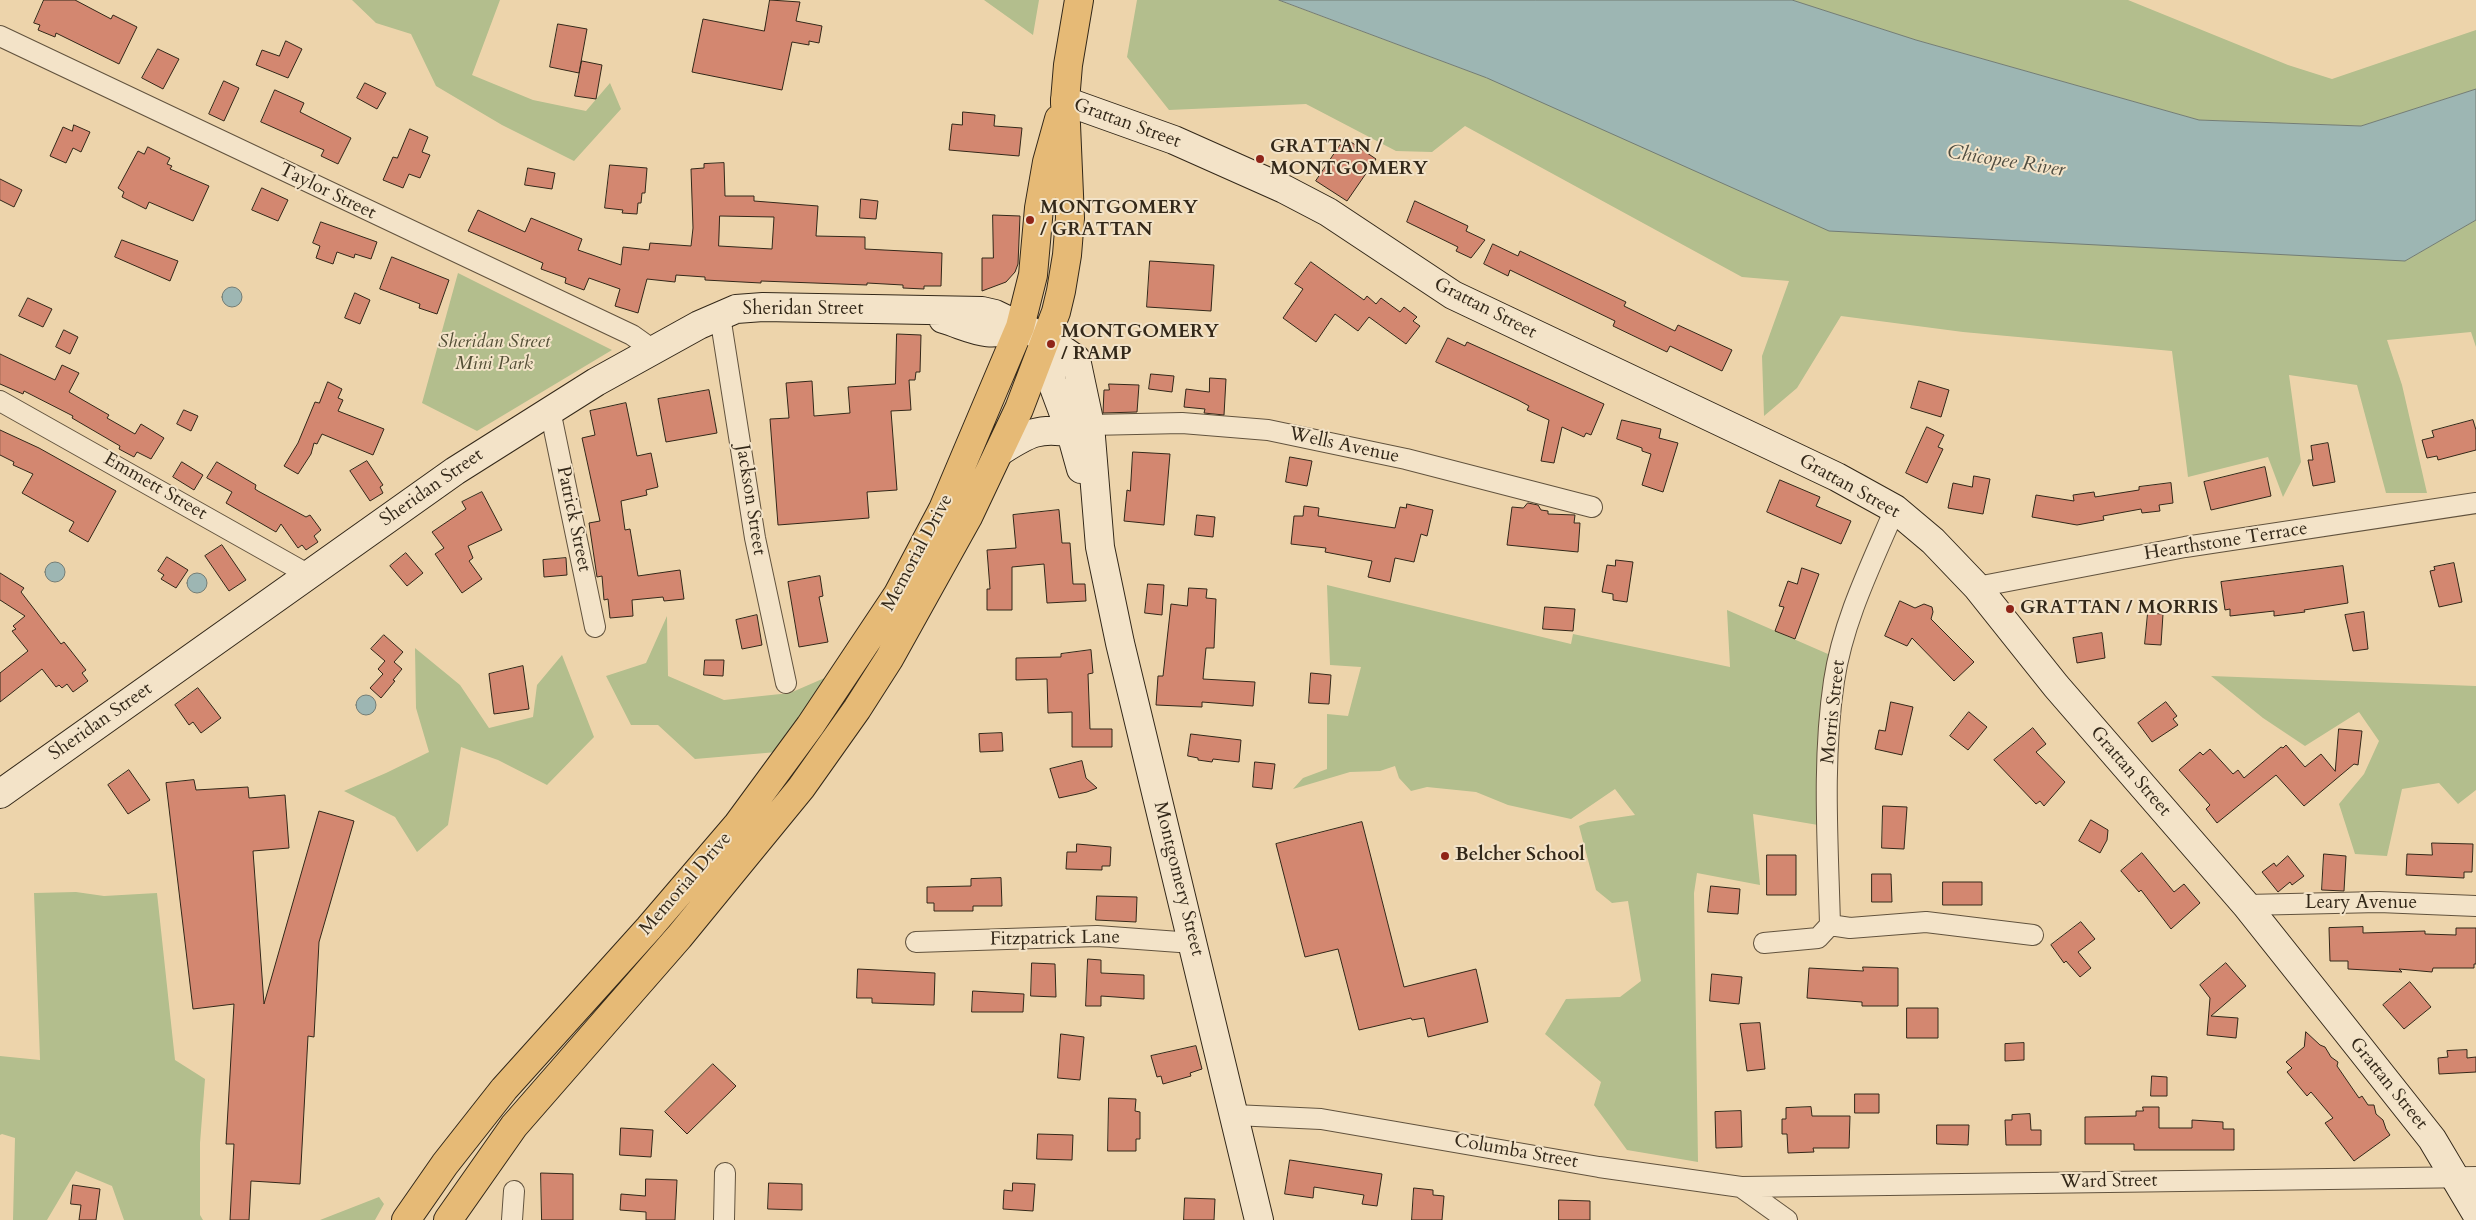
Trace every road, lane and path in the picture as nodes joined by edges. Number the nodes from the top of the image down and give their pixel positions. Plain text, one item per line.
1 (1079, 0) edge
2 (0, 36) edge
3 (1064, 101) junction
4 (1056, 182) junction
5 (720, 316) junction
6 (1020, 327) junction
7 (1045, 338) junction
8 (652, 350) junction
9 (0, 401) edge
10 (550, 410) junction
11 (1082, 419) junction
12 (999, 452) junction
13 (2476, 503) edge
14 (1592, 507) dead end
15 (1894, 509) junction
16 (309, 574) junction
17 (1977, 587) junction
18 (595, 627) dead end
19 (786, 683) dead end
20 (1, 792) edge
21 (2246, 905) junction
22 (2476, 906) edge
23 (1830, 925) junction
24 (2033, 935) dead end
25 (916, 942) dead end
26 (1193, 943) junction
27 (1764, 943) dead end
28 (1234, 1115) junction
29 (724, 1174) dead end
30 (2466, 1178) edge
31 (1741, 1187) junction
32 (514, 1191) dead end
33 (2476, 1213) edge
34 (406, 1220) edge
35 (448, 1220) edge
36 (512, 1220) edge
37 (724, 1220) edge
38 (1259, 1220) edge
39 (1787, 1220) edge

1 - 3 main road, Memorial Drive
2 - 8 street, Taylor Street
3 - 4 main road, Memorial Drive
3 - 15 main road, Grattan Street
4 - 6 main road, Memorial Drive
4 - 7 main road, Memorial Drive
5 - 6 main road, Sheridan Street
5 - 8 main road, Sheridan Street
5 - 19 street, Jackson Street
6 - 7 main road
6 - 34 main road, Memorial Drive
7 - 11 main road, Montgomery Street
7 - 11 main road
7 - 12 main road, Memorial Drive
8 - 10 main road, Sheridan Street
9 - 16 street, Emmett Street
10 - 16 main road, Sheridan Street
10 - 18 street, Patrick Street
11 - 12 main road
11 - 14 street, Wells Avenue
11 - 26 main road, Montgomery Street
12 - 35 main road, Memorial Drive
13 - 17 street, Hearthstone Terrace
15 - 17 main road, Grattan Street
15 - 23 street, Morris Street
16 - 20 main road, Sheridan Street
17 - 21 main road, Grattan Street
21 - 22 street, Leary Avenue
21 - 30 main road, Grattan Street
23 - 24 street
23 - 27 street
25 - 26 street, Fitzpatrick Lane
26 - 28 main road, Montgomery Street
28 - 31 street, Columba Street
28 - 38 main road, Montgomery Street
29 - 37 street
30 - 31 street, Ward Street
30 - 33 main road, Grattan Street
31 - 39 street, Columba Street
32 - 36 street

